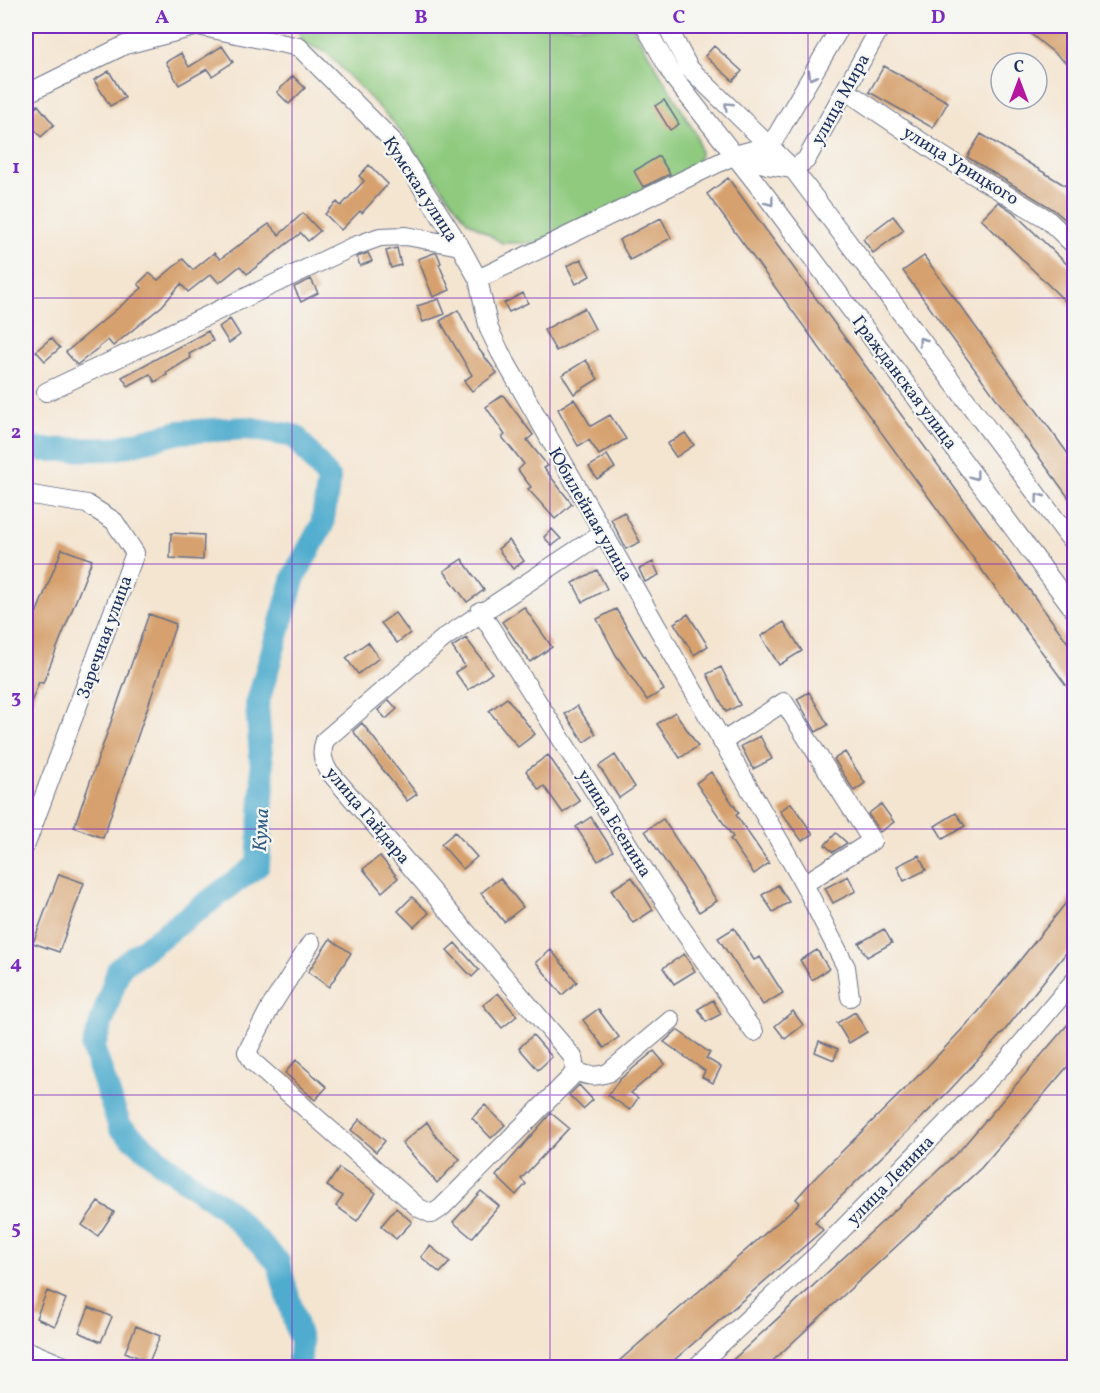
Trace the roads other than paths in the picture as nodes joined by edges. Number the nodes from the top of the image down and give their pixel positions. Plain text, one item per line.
1 (645, 26) edge
2 (667, 26) edge
3 (842, 26) edge
4 (881, 26) edge
5 (844, 90) junction
6 (26, 94) edge
7 (771, 145) junction
8 (735, 155) junction
9 (793, 169) junction
10 (1074, 245) edge
11 (460, 246) junction
12 (478, 279) junction
13 (46, 392) dead end
14 (26, 494) edge
15 (602, 532) junction
16 (1074, 544) edge
17 (1074, 610) edge
18 (480, 611) junction
19 (722, 742) junction
20 (26, 844) edge
21 (804, 884) junction
22 (311, 943) dead end
23 (1074, 981) edge
24 (849, 997) dead end
25 (671, 1020) dead end
26 (754, 1032) dead end
27 (575, 1070) junction
28 (26, 1350) edge
29 (69, 1368) edge
30 (694, 1368) edge

1 - 8 street, Гражданская улица
7 -> 2 street
3 -> 7 street, улица Мира
4 - 5 street, улица Мира
5 - 9 street, улица Мира
5 - 10 street, улица Урицкого
6 - 11 street, Кумская улица
7 - 8 street
7 - 9 street
8 - 9 street
8 - 12 street
8 -> 17 street, Гражданская улица
16 -> 9 street
11 - 12 street, Юбилейная улица
11 - 13 street, Кумская улица
12 - 15 street, Юбилейная улица
14 - 20 street, Заречная улица
15 - 18 street, улица Гайдара
15 - 19 street, Юбилейная улица
18 - 26 street, улица Есенина
18 - 27 street, улица Гайдара
19 - 21 street, Юбилейная улица
19 - 21 street
21 - 24 street, Юбилейная улица
22 - 27 street
23 - 30 street, улица Ленина
25 - 27 street
28 - 29 street

